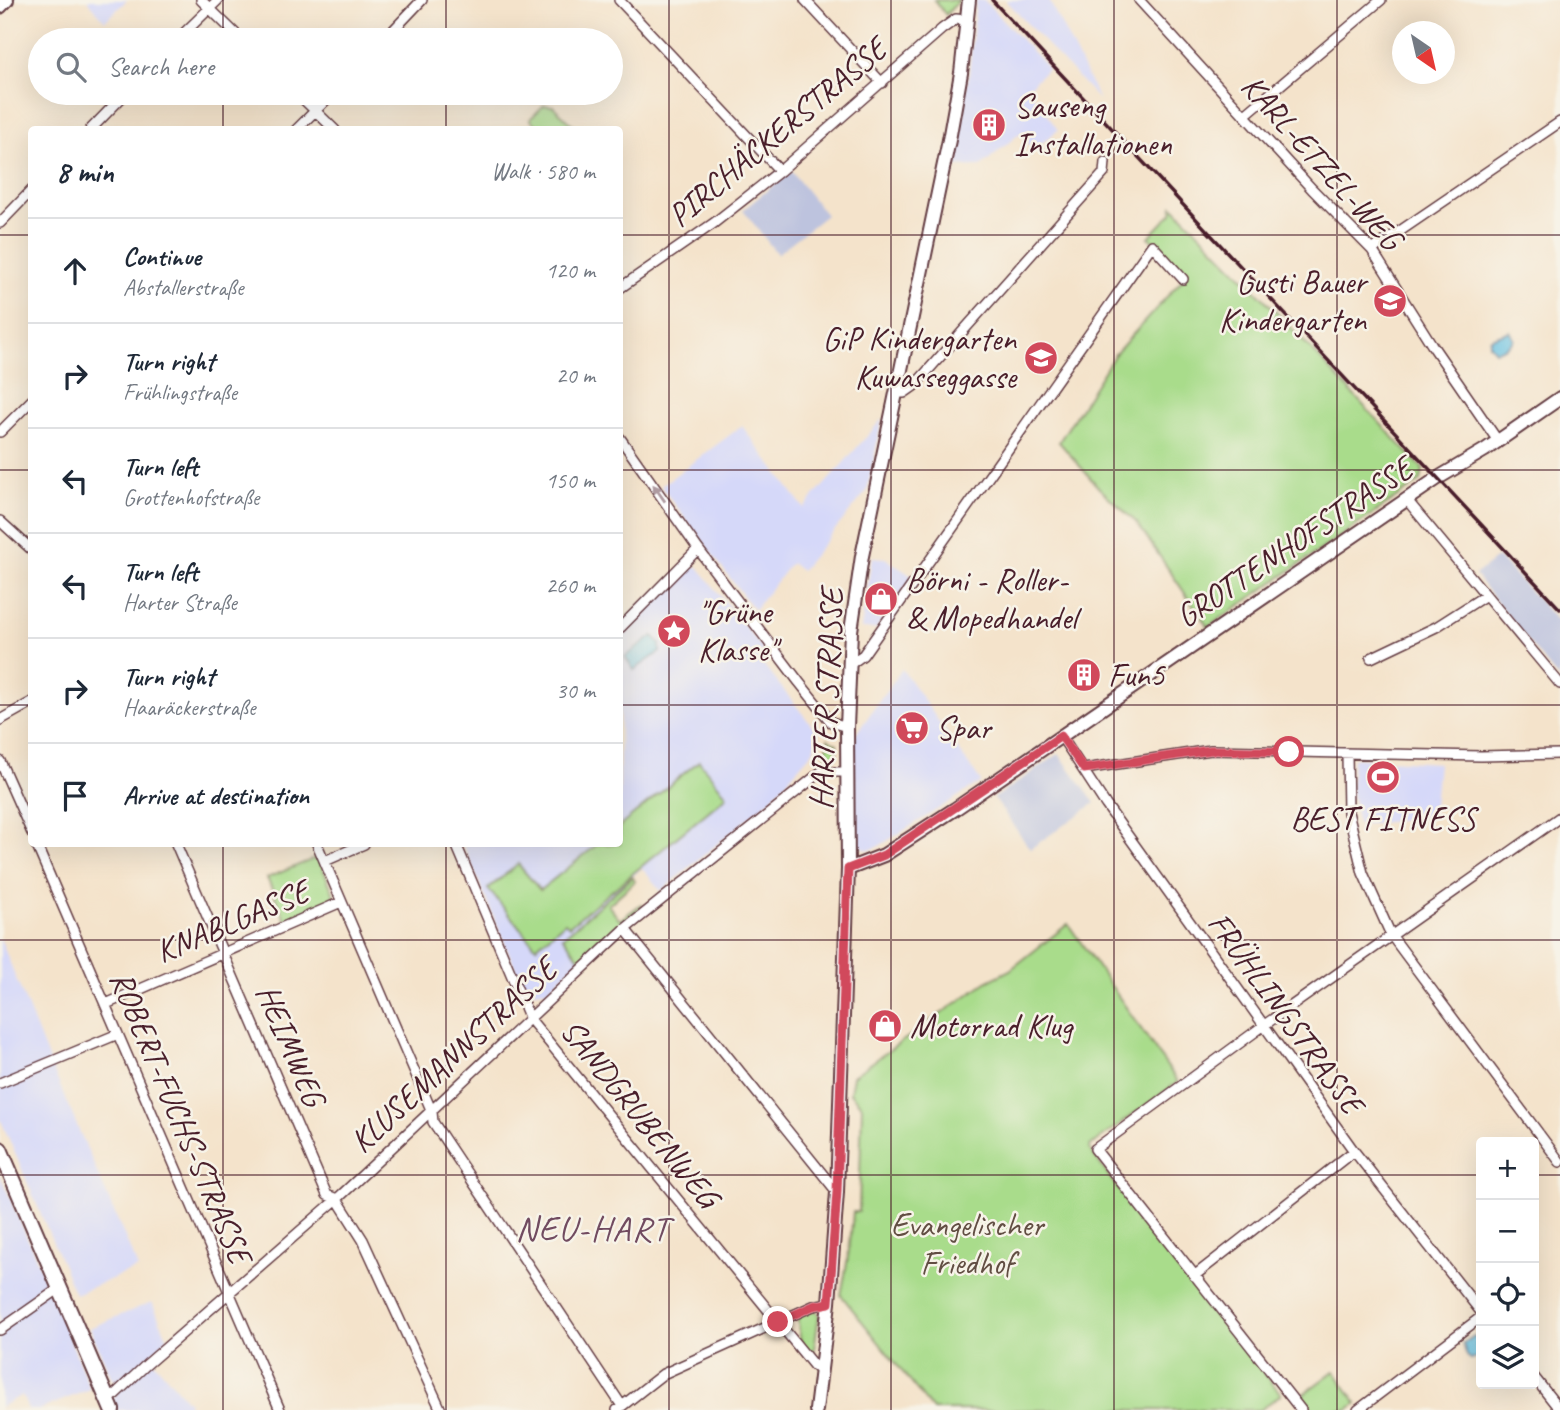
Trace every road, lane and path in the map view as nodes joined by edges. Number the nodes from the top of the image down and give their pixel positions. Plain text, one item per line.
1 (7, 0) edge
2 (201, 0) edge
3 (218, 0) edge
4 (422, 0) edge
5 (619, 0) edge
6 (805, 0) edge
7 (969, 0) edge
8 (1139, 0) edge
9 (1381, 0) edge
10 (0, 7) edge
11 (209, 8) junction
12 (967, 20) junction
13 (189, 28) edge
14 (230, 28) edge
15 (395, 28) edge
16 (882, 83) junction
17 (114, 105) edge
18 (310, 105) edge
19 (320, 105) edge
20 (315, 110) junction
21 (1245, 115) junction
22 (1560, 122) edge
23 (94, 126) edge
24 (300, 126) edge
25 (331, 126) edge
26 (1105, 162) dead end
27 (780, 171) junction
28 (28, 194) edge
29 (0, 223) edge
30 (1372, 250) junction
31 (1184, 279) dead end
32 (623, 286) edge
33 (898, 393) junction
34 (1560, 398) edge
35 (28, 404) edge
36 (0, 432) edge
37 (1498, 441) junction
38 (623, 442) edge
39 (1406, 499) junction
40 (0, 521) edge
41 (28, 546) edge
42 (698, 549) junction
43 (1486, 594) junction
44 (623, 625) edge
45 (1371, 658) dead end
46 (849, 665) junction
47 (1560, 684) edge
48 (28, 704) edge
49 (0, 720) edge
50 (847, 727) junction
51 (1061, 736) junction
52 (1347, 754) junction
53 (1560, 754) edge
54 (0, 761) edge
55 (1084, 769) junction
56 (847, 772) junction
57 (1560, 817) edge
58 (28, 824) edge
59 (37, 847) edge
60 (177, 847) edge
61 (318, 847) edge
62 (357, 847) edge
63 (457, 847) edge
64 (325, 860) junction
65 (848, 869) junction
66 (341, 902) junction
67 (625, 929) junction
68 (1391, 934) junction
69 (223, 954) junction
70 (106, 1004) junction
71 (530, 1019) junction
72 (1263, 1026) junction
73 (118, 1034) junction
74 (0, 1083) edge
75 (432, 1112) junction
76 (0, 1149) edge
77 (1353, 1151) junction
78 (1560, 1162) edge
79 (5, 1173) edge
80 (837, 1192) junction
81 (337, 1199) junction
82 (1194, 1276) junction
83 (60, 1288) junction
84 (228, 1294) junction
85 (829, 1303) junction
86 (1476, 1308) edge
87 (1476, 1318) edge
88 (778, 1322) junction
89 (0, 1330) edge
90 (821, 1371) junction
91 (1539, 1383) edge
92 (110, 1405) edge
93 (620, 1408) edge
94 (280, 1410) edge
95 (441, 1410) edge
96 (816, 1410) edge
97 (1301, 1410) edge
98 (1358, 1410) edge
99 (1560, 1410) edge

1 - 10 main road
2 - 11 street
3 - 11 street
4 - 15 street
5 - 27 street
6 - 16 street
7 - 12 main road, HARTER STRASSE
8 - 21 street, KARL-ETZEL-WEG
9 - 21 street
11 - 13 street
11 - 14 street
12 - 16 street, PIRCHÄCKERSTRASSE
12 - 33 main road, HARTER STRASSE
16 - 27 street, PIRCHÄCKERSTRASSE
17 - 23 street
18 - 20 street
19 - 20 street
20 - 24 street
20 - 25 street
21 - 30 street, KARL-ETZEL-WEG
22 - 30 street
26 - 33 street
27 - 32 street, PIRCHÄCKERSTRASSE
28 - 29 street
30 - 37 street, KARL-ETZEL-WEG
31 - 46 street
33 - 46 main road, HARTER STRASSE
34 - 37 main road, GROTTENHOFSTRASSE
35 - 36 street
37 - 39 main road, GROTTENHOFSTRASSE
42 -> 38 street
39 - 43 street
39 - 51 main road, GROTTENHOFSTRASSE
40 - 41 street
42 - 44 street
42 - 50 street
43 - 45 street
43 - 47 street
46 - 50 main road, HARTER STRASSE
48 - 49 street
50 - 56 main road, HARTER STRASSE
51 - 55 street, FRÜHLINGSTRASSE
51 - 65 main road, GROTTENHOFSTRASSE
52 - 53 street
52 - 55 street
52 - 68 street
54 - 58 street
55 - 72 street, FRÜHLINGSTRASSE
56 - 65 main road, HARTER STRASSE
56 - 67 street, KLUSEMANNSTRASSE
57 - 68 street
59 - 70 street, ROBERT-FUCHS-STRASSE
60 - 69 street, HEIMWEG
61 - 64 street
62 - 64 street, KNABLGASSE
63 - 71 street, SANDGRUBENWEG
64 - 66 street
65 - 80 main road, HARTER STRASSE
66 - 69 street, KNABLGASSE
66 - 75 street
67 - 71 street, KLUSEMANNSTRASSE
67 - 80 street
68 - 72 street
68 - 78 street
69 - 70 street, KNABLGASSE
69 - 81 street, HEIMWEG
70 - 73 street, ROBERT-FUCHS-STRASSE
71 - 75 street, KLUSEMANNSTRASSE
71 - 88 street, SANDGRUBENWEG
72 - 77 street, FRÜHLINGSTRASSE
72 - 82 street
73 - 74 street
73 - 84 street, ROBERT-FUCHS-STRASSE
75 - 81 street, KLUSEMANNSTRASSE
75 - 93 street
76 - 79 main road
77 - 82 street
77 - 86 street, FRÜHLINGSTRASSE
79 - 83 main road
80 - 85 main road, HARTER STRASSE
81 - 84 street, KLUSEMANNSTRASSE
81 - 95 street, HEIMWEG
82 - 97 street
83 - 89 street
83 - 92 main road
84 - 92 street, KLUSEMANNSTRASSE
84 - 94 street, ROBERT-FUCHS-STRASSE
85 - 88 street
85 - 90 main road, HARTER STRASSE
87 - 98 street
88 - 90 street, SANDGRUBENWEG
88 - 93 street
90 - 96 main road, HARTER STRASSE
91 - 99 street

